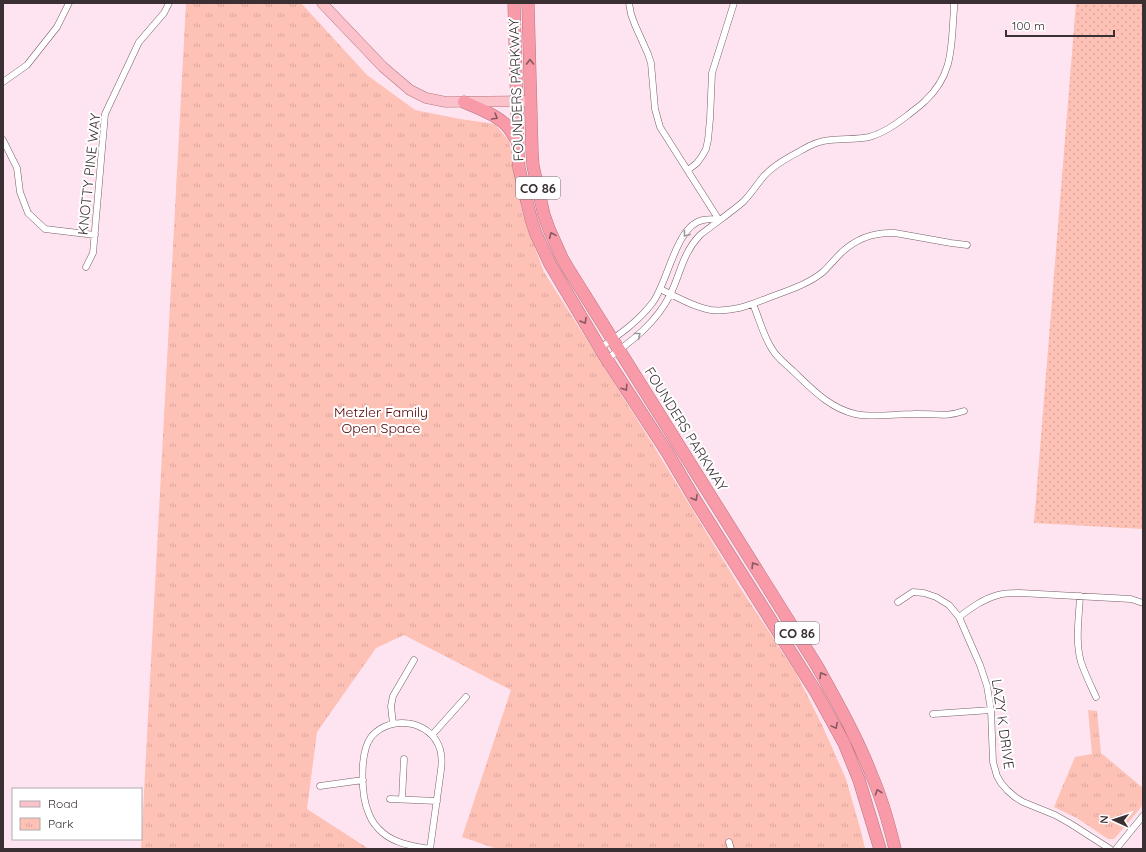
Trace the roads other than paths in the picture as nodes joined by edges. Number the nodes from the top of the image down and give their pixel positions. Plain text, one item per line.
1 (69, 3) edge
2 (169, 3) edge
3 (322, 3) edge
4 (514, 3) edge
5 (528, 3) edge
6 (629, 3) edge
7 (734, 3) edge
8 (954, 3) edge
9 (3, 82) edge
10 (516, 100) junction
11 (530, 101) junction
12 (464, 102) junction
13 (3, 140) edge
14 (517, 142) junction
15 (688, 170) junction
16 (719, 220) junction
17 (95, 235) junction
18 (967, 245) dead end
19 (86, 267) dead end
20 (660, 289) junction
21 (670, 294) junction
22 (754, 304) junction
23 (612, 340) junction
24 (600, 348) junction
25 (619, 350) junction
26 (607, 359) junction
27 (964, 411) dead end
28 (1080, 596) junction
29 (898, 602) dead end
30 (1143, 603) edge
31 (959, 617) junction
32 (414, 660) dead end
33 (466, 697) dead end
34 (1096, 697) dead end
35 (990, 710) junction
36 (933, 714) dead end
37 (393, 724) junction
38 (432, 735) junction
39 (404, 759) dead end
40 (363, 780) junction
41 (320, 786) dead end
42 (390, 799) dead end
43 (402, 799) junction
44 (437, 801) junction
45 (1143, 816) edge
46 (729, 842) dead end
47 (429, 849) edge
48 (731, 849) edge
49 (880, 849) edge
50 (895, 849) edge
51 (1110, 849) edge
52 (1116, 849) edge

1 - 9 street
2 - 17 street, KNOTTY PINE WAY
3 - 12 main road
4 - 10 highway, FOUNDERS PARKWAY / CO 86
11 -> 5 highway, FOUNDERS PARKWAY / CO 86
6 - 15 street
7 - 15 street
8 - 16 street
10 - 11 main road
10 - 12 main road
10 - 14 highway, FOUNDERS PARKWAY / CO 86
23 -> 11 highway, FOUNDERS PARKWAY / CO 86
12 -> 14 highway
13 - 17 street
14 -> 24 highway, FOUNDERS PARKWAY / CO 86
15 - 16 street
16 -> 20 street
16 - 21 street
17 - 19 street, KNOTTY PINE WAY
18 - 22 street
20 - 21 street
20 - 23 street
21 - 22 street
25 -> 21 street
22 - 27 street
23 - 24 street
23 - 25 highway, FOUNDERS PARKWAY / CO 86
24 - 26 highway, FOUNDERS PARKWAY / CO 86
25 - 26 street
50 -> 25 highway, FOUNDERS PARKWAY / CO 86
26 -> 49 highway, FOUNDERS PARKWAY / CO 86
28 - 30 street
28 - 31 street
28 - 34 street
29 - 31 street, LAZY K DRIVE
31 - 35 street, LAZY K DRIVE
32 - 37 street
33 - 38 street
35 - 36 street
35 - 51 street, LAZY K DRIVE
37 - 38 street
37 - 40 street
38 - 44 street
39 - 43 street
40 - 41 street
40 - 47 street
42 - 43 street
43 - 44 street
44 - 47 street
45 - 52 street
46 - 48 street

